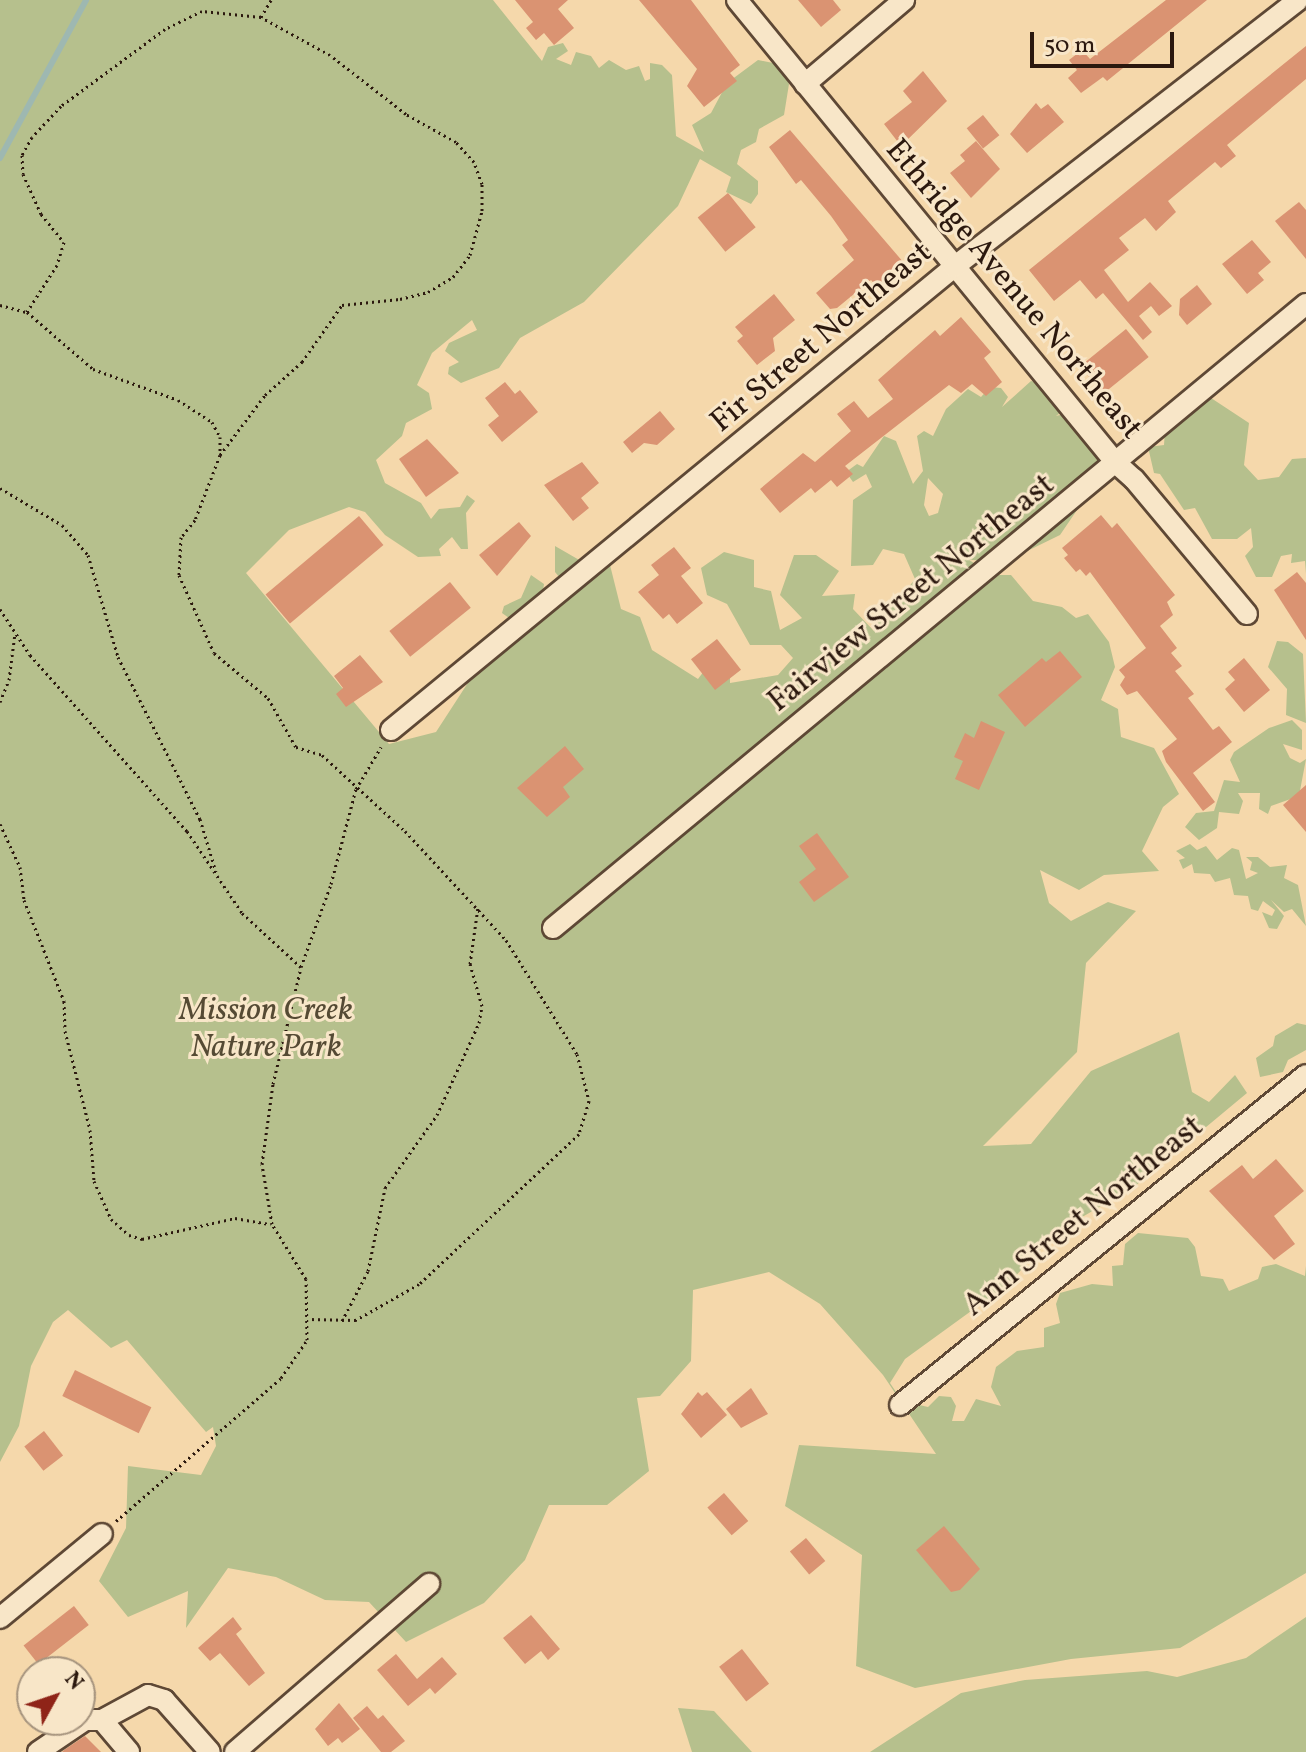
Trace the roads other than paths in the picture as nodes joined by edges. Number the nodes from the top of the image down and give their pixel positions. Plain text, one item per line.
1 (737, 0) edge
2 (904, 0) edge
3 (1298, 0) edge
4 (805, 84) junction
5 (954, 267) junction
6 (1306, 304) edge
7 (1116, 463) junction
8 (1247, 614) dead end
9 (391, 730) road end
10 (553, 928) dead end
11 (1306, 1075) edge
12 (900, 1405) dead end
13 (102, 1534) road end
14 (429, 1584) dead end
15 (0, 1618) edge
16 (102, 1720) junction
17 (38, 1752) edge
18 (129, 1752) edge
19 (210, 1752) edge
20 (235, 1752) edge

1 - 4 street, Ethridge Avenue Northeast
2 - 4 street
3 - 5 street, Fir Street Northeast
4 - 5 street, Ethridge Avenue Northeast
5 - 7 street, Ethridge Avenue Northeast
5 - 9 street, Fir Street Northeast
6 - 7 street, Fairview Street Northeast
7 - 8 street, Ethridge Avenue Northeast
7 - 10 street, Fairview Street Northeast
11 - 12 street, Ann Street Northeast
13 - 15 street
14 - 20 street
16 - 17 street
16 - 18 street
16 - 19 street

